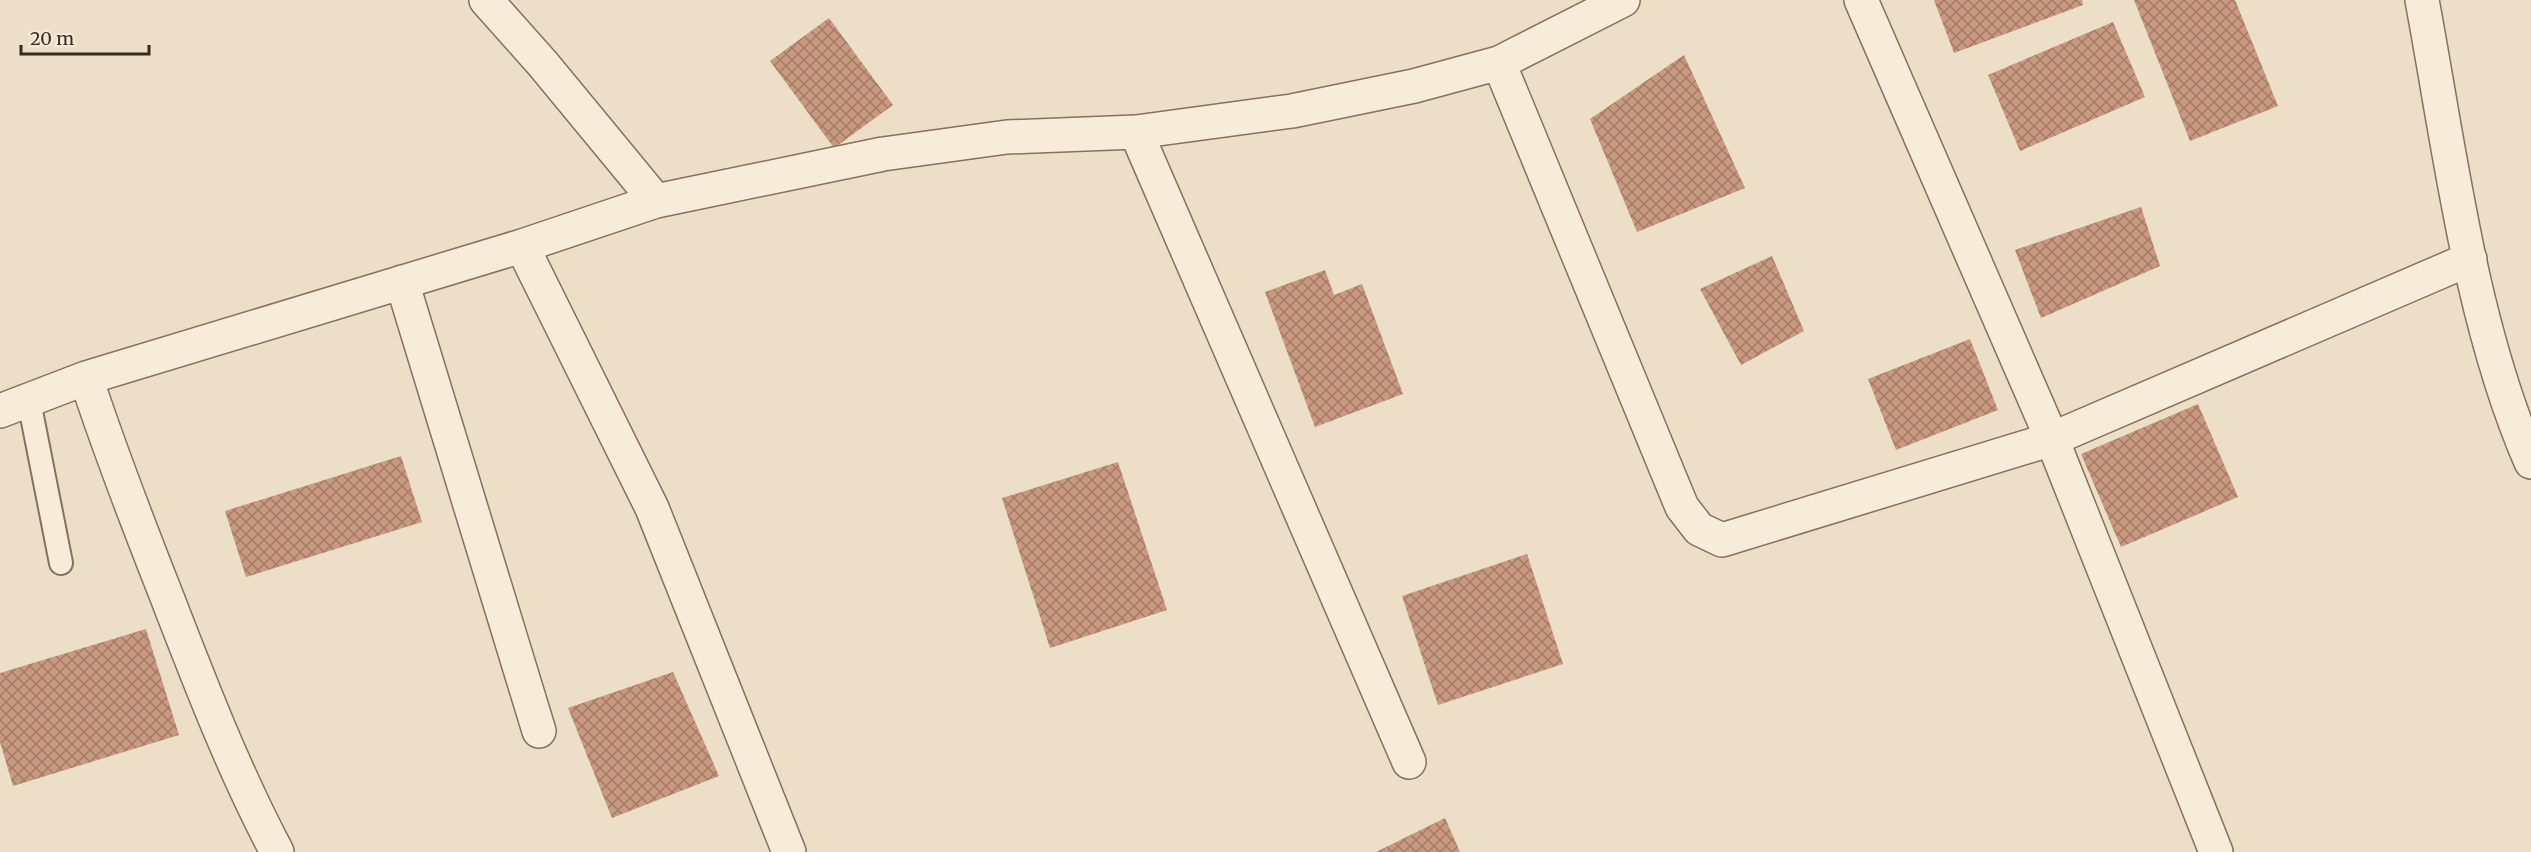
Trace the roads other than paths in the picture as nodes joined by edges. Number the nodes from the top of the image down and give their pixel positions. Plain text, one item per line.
1 (486, 0) edge
2 (1623, 0) edge
3 (1861, 0) edge
4 (2422, 0) edge
5 (1499, 63) junction
6 (1136, 132) junction
7 (656, 201) junction
8 (522, 246) junction
9 (2470, 259) junction
10 (402, 282) junction
11 (86, 378) junction
12 (15, 406) edge
13 (2052, 439) junction
14 (2531, 462) edge
15 (61, 563) dead end
16 (539, 731) dead end
17 (1409, 762) dead end
18 (277, 852) edge
19 (789, 852) edge
20 (2216, 852) edge

1 - 7 street
2 - 5 street
3 - 13 street
4 - 9 street
5 - 6 street
5 - 13 street
6 - 7 street
6 - 17 street
7 - 8 street
8 - 10 street
8 - 19 street
9 - 13 street
9 - 14 street
10 - 11 street
10 - 16 street
11 - 12 street
11 - 18 street
12 - 15 lane
13 - 20 street

